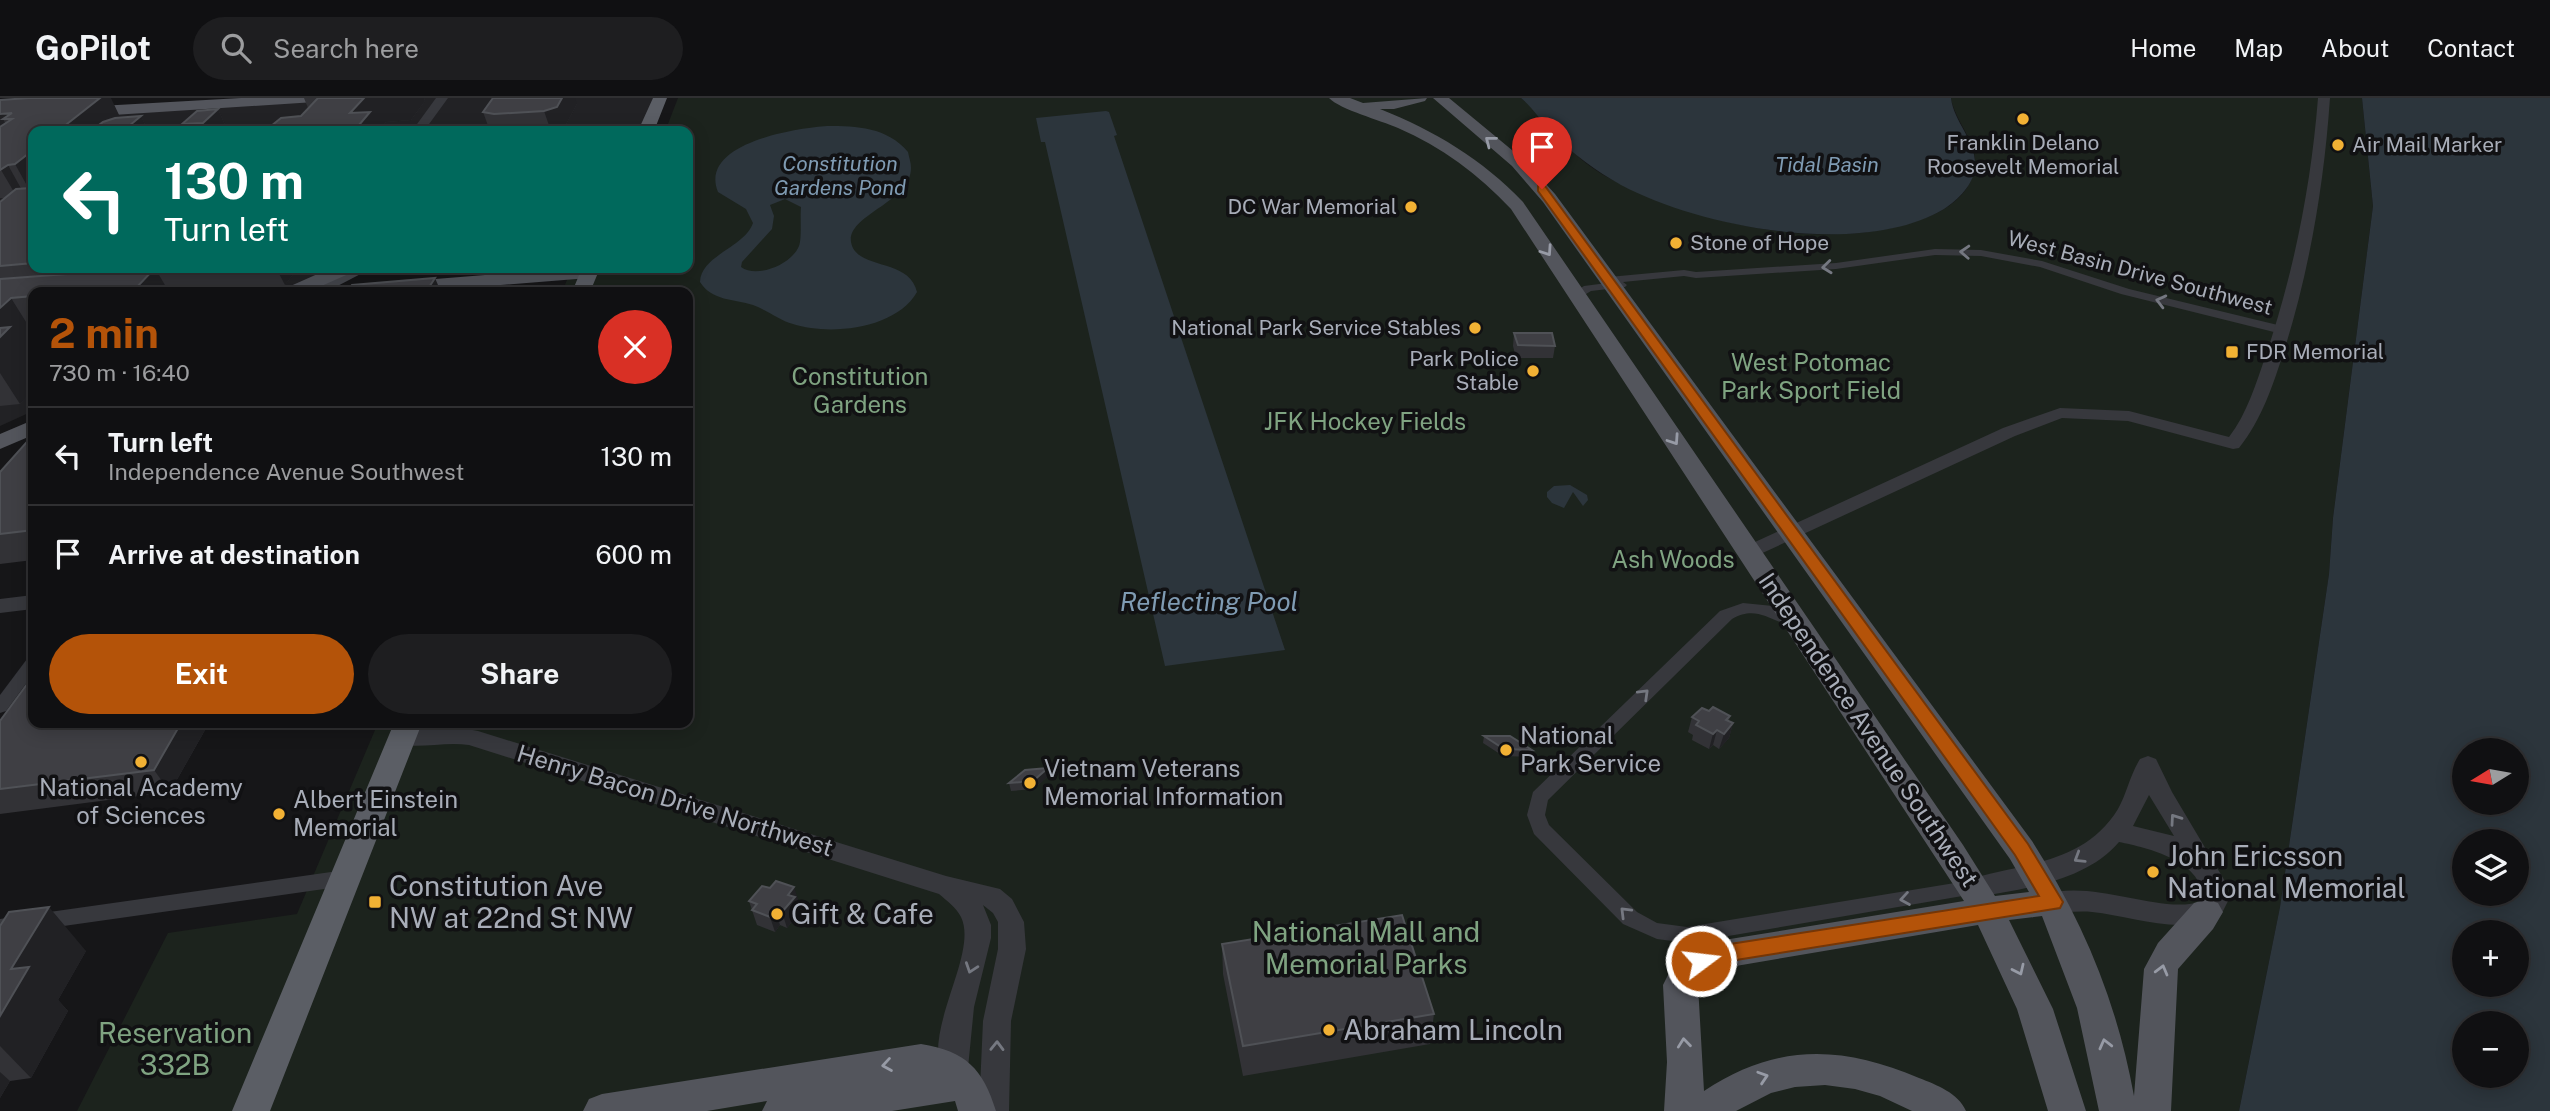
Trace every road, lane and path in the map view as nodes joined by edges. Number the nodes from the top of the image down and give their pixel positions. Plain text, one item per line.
1 (322, 98) edge
2 (442, 98) edge
3 (660, 98) edge
4 (1420, 98) edge
5 (1440, 98) edge
6 (2324, 98) edge
7 (1340, 99) edge
8 (312, 105) edge
9 (150, 108) junction
10 (72, 113) edge
11 (135, 121) edge
12 (422, 126) edge
13 (646, 126) edge
14 (337, 273) edge
15 (351, 273) edge
16 (557, 273) edge
17 (1611, 283) junction
18 (311, 287) edge
19 (313, 287) edge
20 (403, 287) edge
21 (1580, 298) junction
22 (2281, 330) junction
23 (28, 413) edge
24 (0, 426) edge
25 (28, 429) edge
26 (0, 442) edge
27 (1792, 533) junction
28 (1749, 552) junction
29 (28, 590) edge
30 (0, 593) edge
31 (28, 603) edge
32 (0, 606) edge
33 (1798, 624) junction
34 (28, 670) edge
35 (0, 708) edge
36 (405, 730) edge
37 (2115, 832) junction
38 (2207, 870) junction
39 (345, 878) junction
40 (946, 886) junction
41 (2045, 889) junction
42 (1980, 899) junction
43 (2206, 912) junction
44 (0, 927) edge
45 (1694, 948) junction
46 (966, 1088) edge
47 (251, 1111) edge
48 (602, 1111) edge
49 (781, 1111) edge
50 (994, 1111) edge
51 (1683, 1111) edge
52 (1705, 1111) edge
53 (1947, 1111) edge
54 (2067, 1111) edge
55 (2118, 1111) edge
56 (2152, 1111) edge

1 - 8 street
2 - 12 street
3 - 13 highway
4 - 7 main road
17 -> 5 main road, Independence Avenue Southwest
6 - 22 street
7 -> 21 main road, Independence Avenue Southwest
8 - 9 main road
9 - 10 main road
9 - 11 main road
14 - 18 main road
15 - 19 main road
16 - 20 main road
17 - 21 street, West Basin Drive Southwest
22 -> 17 street, West Basin Drive Southwest
17 - 27 main road, Independence Avenue Southwest
21 -> 28 main road, Independence Avenue Southwest
22 - 27 street
23 - 24 main road
25 - 26 main road
27 - 28 street
27 - 41 main road, Independence Avenue Southwest
28 - 33 main road, Independence Avenue Southwest
29 - 30 street
31 - 32 street
33 - 42 main road, Independence Avenue Southwest
45 -> 33 street
34 - 35 street
36 - 39 highway
36 - 40 street, Henry Bacon Drive Northwest
37 - 38 street
38 -> 37 street
37 -> 41 street
38 - 43 street
39 - 44 street
39 - 47 highway
40 -> 46 street
50 -> 40 street, Henry Bacon Drive Northwest
41 - 42 main road
41 - 43 street
55 -> 41 main road
42 - 45 main road
42 -> 54 main road, Independence Avenue Southwest
56 -> 43 main road
51 -> 45 main road
46 -> 48 main road
46 - 49 main road
52 -> 53 main road

